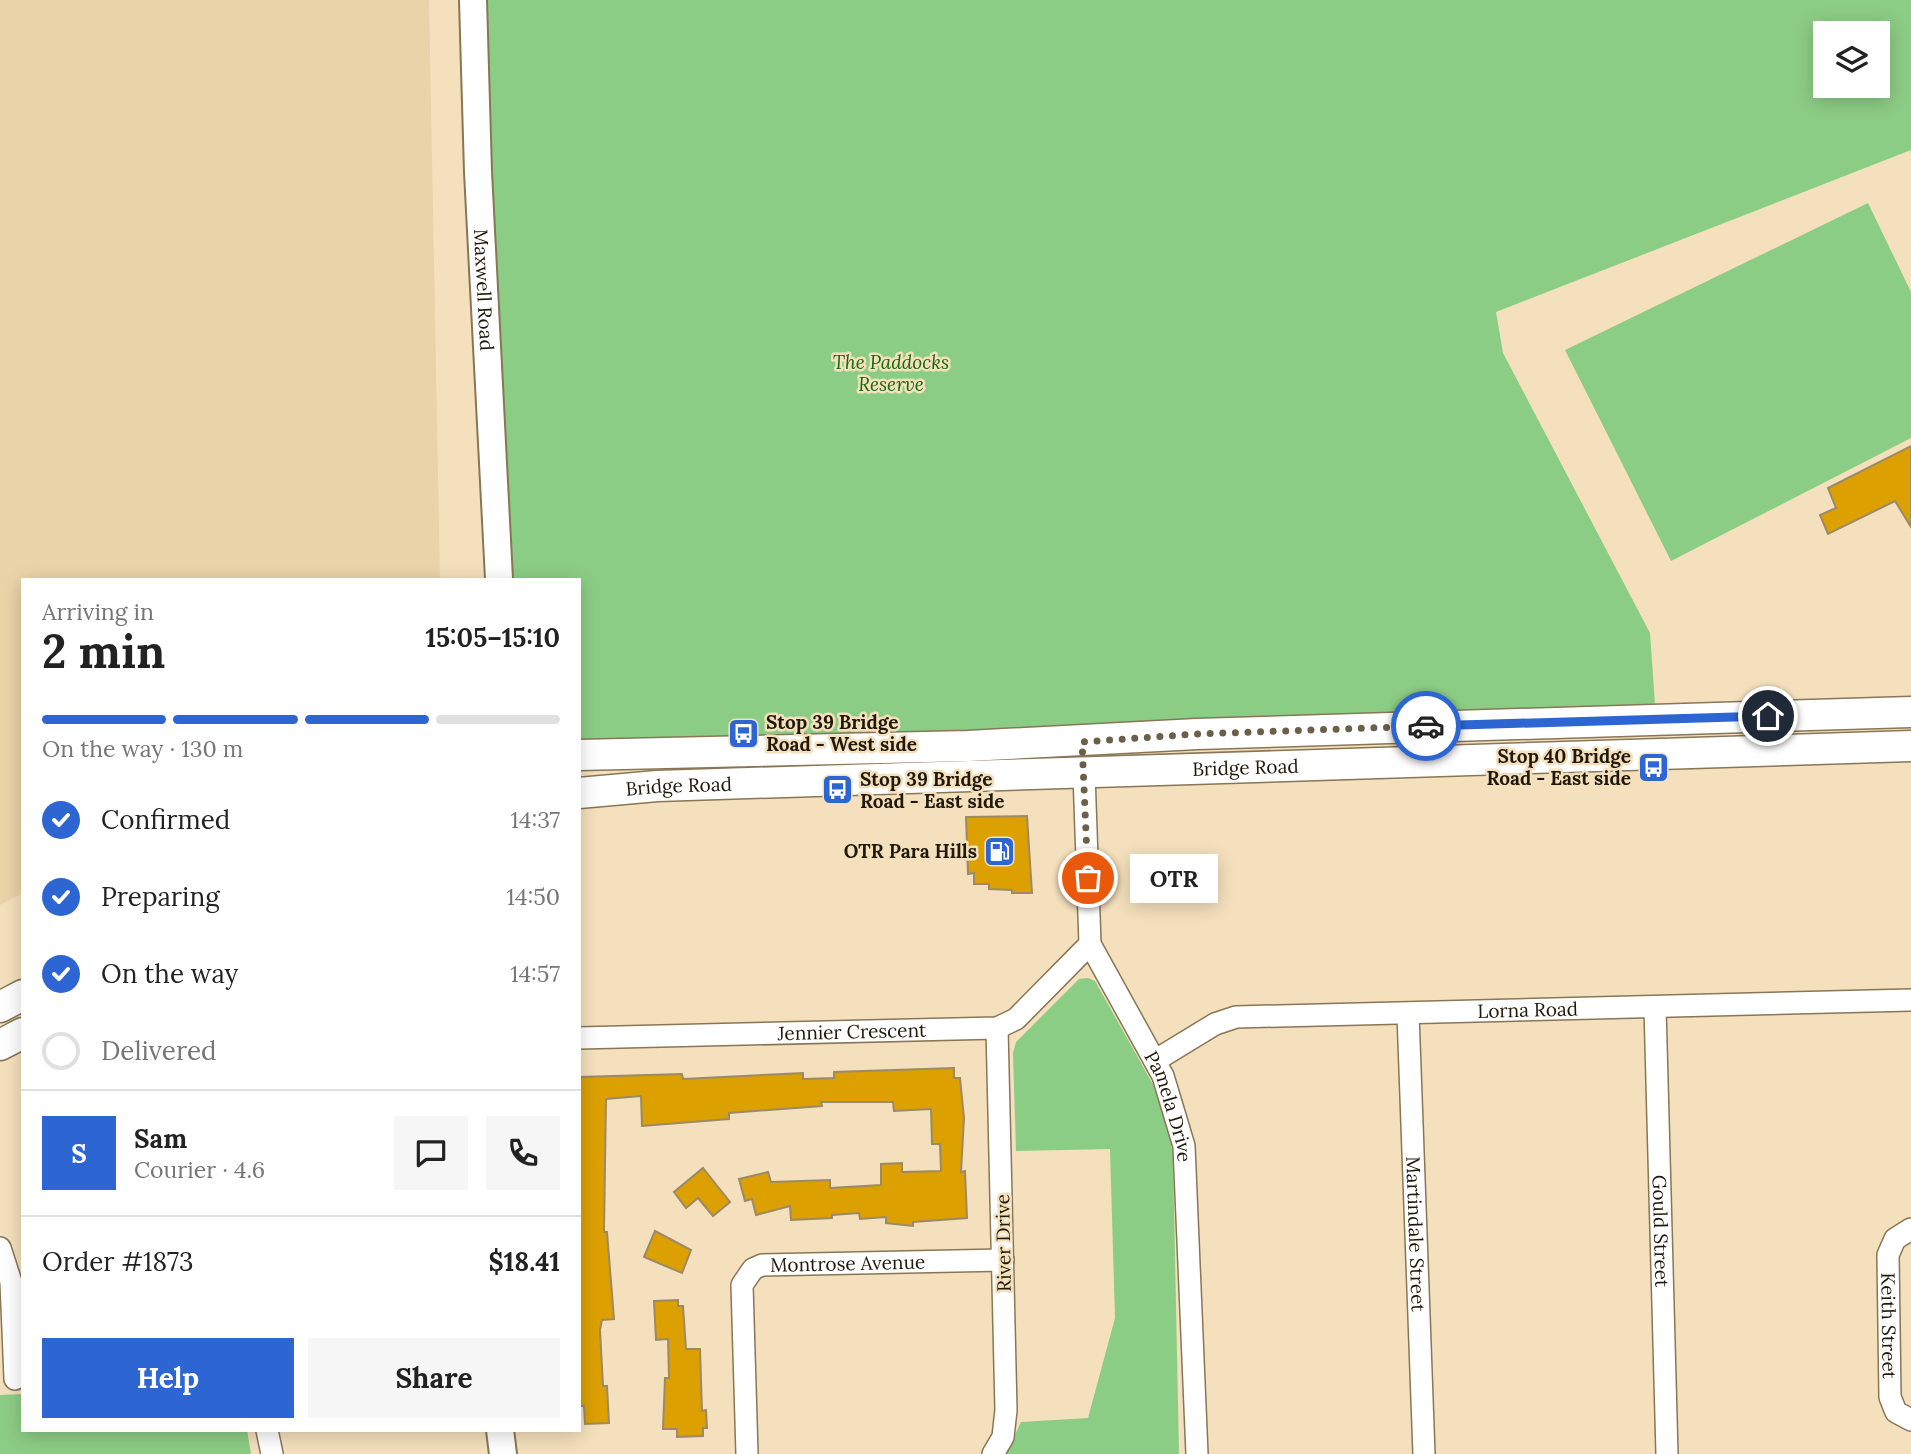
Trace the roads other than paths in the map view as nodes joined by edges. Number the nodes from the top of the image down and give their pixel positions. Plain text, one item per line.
1 (473, 0) edge
2 (499, 578) edge
3 (1904, 712) edge
4 (1082, 742) junction
5 (1905, 747) edge
6 (581, 755) edge
7 (1084, 774) junction
8 (581, 793) edge
9 (1090, 944) junction
10 (21, 996) edge
11 (1911, 1000) edge
12 (0, 1007) edge
13 (1655, 1007) junction
14 (1408, 1014) junction
15 (998, 1028) junction
16 (21, 1034) edge
17 (581, 1038) edge
18 (0, 1045) edge
19 (1156, 1060) junction
20 (1911, 1229) edge
21 (2, 1258) edge
22 (1003, 1260) junction
23 (13, 1379) edge
24 (1911, 1420) edge
25 (267, 1432) edge
26 (500, 1432) edge
27 (271, 1454) edge
28 (503, 1454) edge
29 (747, 1454) edge
30 (993, 1454) edge
31 (1197, 1454) edge
32 (1424, 1454) edge
33 (1667, 1454) edge

1 - 2 street, Maxwell Road
3 - 4 main road, Bridge Road
3 - 5 main road
4 - 6 main road, Bridge Road
4 - 7 main road
5 - 7 main road, Bridge Road
7 - 8 main road, Bridge Road
7 - 9 street, Pamela Drive
9 - 15 street
9 - 19 street, Pamela Drive
10 - 12 main road
11 - 13 street, Lorna Road
13 - 14 street, Lorna Road
13 - 33 street, Gould Street
14 - 19 street, Lorna Road
14 - 32 street, Martindale Street
15 - 17 street, Jennier Crescent
15 - 22 street, River Drive
16 - 18 main road
19 - 31 street, Pamela Drive
20 - 24 street, Keith Street
21 - 23 street
22 - 29 street, Montrose Avenue
22 - 30 street, River Drive
25 - 27 street
26 - 28 street

